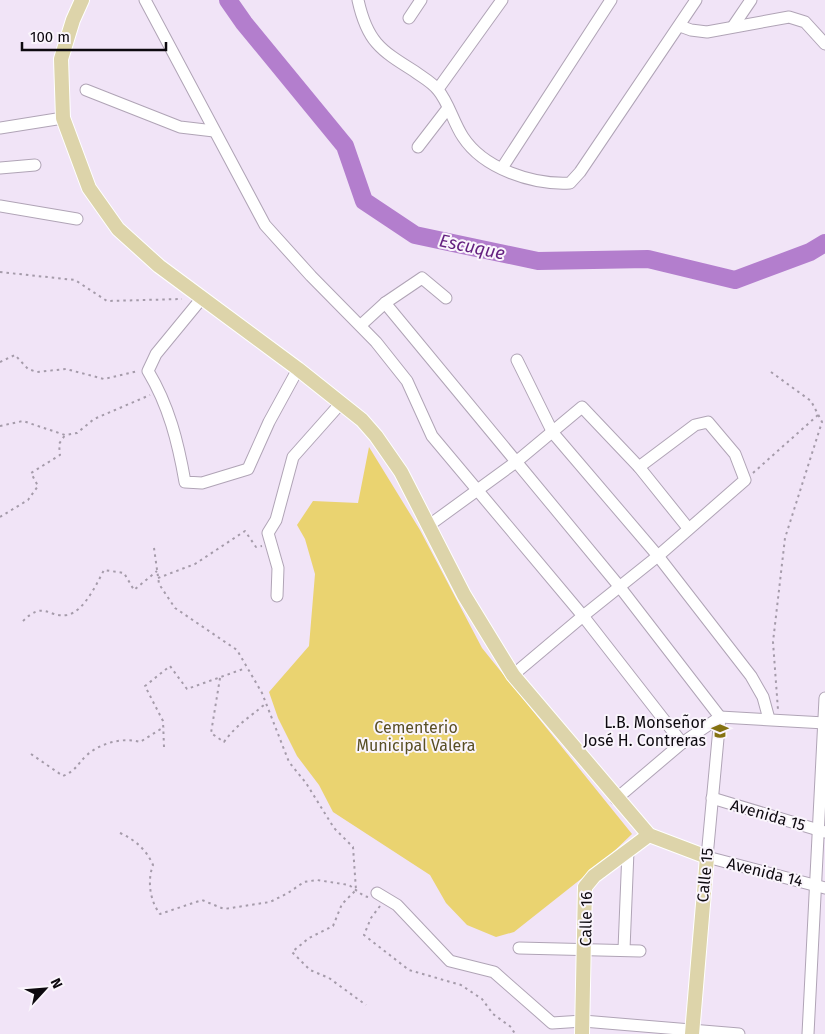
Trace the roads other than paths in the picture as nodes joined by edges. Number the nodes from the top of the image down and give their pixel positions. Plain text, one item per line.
1 (82, 0) edge
2 (145, 0) edge
3 (358, 0) edge
4 (421, 0) edge
5 (502, 0) edge
6 (611, 0) edge
7 (696, 0) edge
8 (751, 0) edge
9 (409, 18) dead end
10 (680, 26) junction
11 (734, 26) junction
12 (825, 44) edge
13 (438, 89) junction
14 (86, 90) dead end
15 (448, 108) junction
16 (63, 118) junction
17 (0, 128) edge
18 (214, 131) junction
19 (418, 147) dead end
20 (35, 165) dead end
21 (0, 168) edge
22 (502, 168) junction
23 (0, 206) edge
24 (77, 219) dead end
25 (202, 298) junction
26 (446, 298) dead end
27 (385, 303) junction
28 (361, 325) junction
29 (517, 360) dead end
30 (298, 369) junction
31 (341, 403) junction
32 (553, 433) junction
33 (516, 462) junction
34 (639, 468) junction
35 (480, 490) junction
36 (428, 526) junction
37 (688, 528) junction
38 (658, 556) junction
39 (619, 586) junction
40 (277, 596) dead end
41 (582, 616) junction
42 (513, 675) junction
43 (825, 698) edge
44 (720, 716) junction
45 (774, 719) junction
46 (824, 722) edge
47 (682, 744) junction
48 (712, 798) junction
49 (616, 799) junction
50 (822, 831) edge
51 (648, 835) junction
52 (628, 851) junction
53 (706, 857) junction
54 (821, 887) edge
55 (382, 896) road end
56 (519, 948) dead end
57 (585, 948) junction
58 (624, 949) junction
59 (640, 951) dead end
60 (582, 1028) edge
61 (692, 1031) edge
62 (739, 1034) edge
63 (808, 1034) edge

1 - 16 main road
2 - 18 street
3 - 13 street
4 - 9 street
5 - 13 street
6 - 22 street
7 - 10 street
8 - 11 street
10 - 11 street
10 - 22 street
11 - 12 street
13 - 15 street
14 - 18 street
15 - 19 street
15 - 22 street
16 - 17 street
16 - 25 main road
18 - 28 street
20 - 21 street
23 - 24 street
25 - 30 main road
25 - 30 street
26 - 27 street
27 - 28 street
27 - 33 street
28 - 35 street
29 - 32 street
30 - 31 main road
31 - 36 main road
31 - 40 street
32 - 33 street
32 - 34 street
32 - 38 street
33 - 35 street
33 - 39 street
34 - 37 street
34 - 37 street
35 - 36 street
35 - 41 street
36 - 42 main road
37 - 38 street
38 - 39 street
38 - 45 street
39 - 41 street
39 - 44 street
41 - 42 street
41 - 47 street
42 - 49 main road
43 - 46 street
44 - 45 street
44 - 47 street
44 - 48 street, Calle 15
45 - 46 street
46 - 50 street
47 - 49 street
48 - 50 street, Avenida 15
48 - 53 street, Calle 15
49 - 51 main road
50 - 54 street
51 - 52 main road, Calle 16
51 - 53 main road, Avenida 14
52 - 57 main road, Calle 16
52 - 58 street
53 - 54 street, Avenida 14
53 - 61 main road, Calle 15
54 - 63 street
55 - 60 street
56 - 57 street
57 - 58 street
57 - 60 main road, Calle 16
58 - 59 street
60 - 61 street
61 - 62 street

